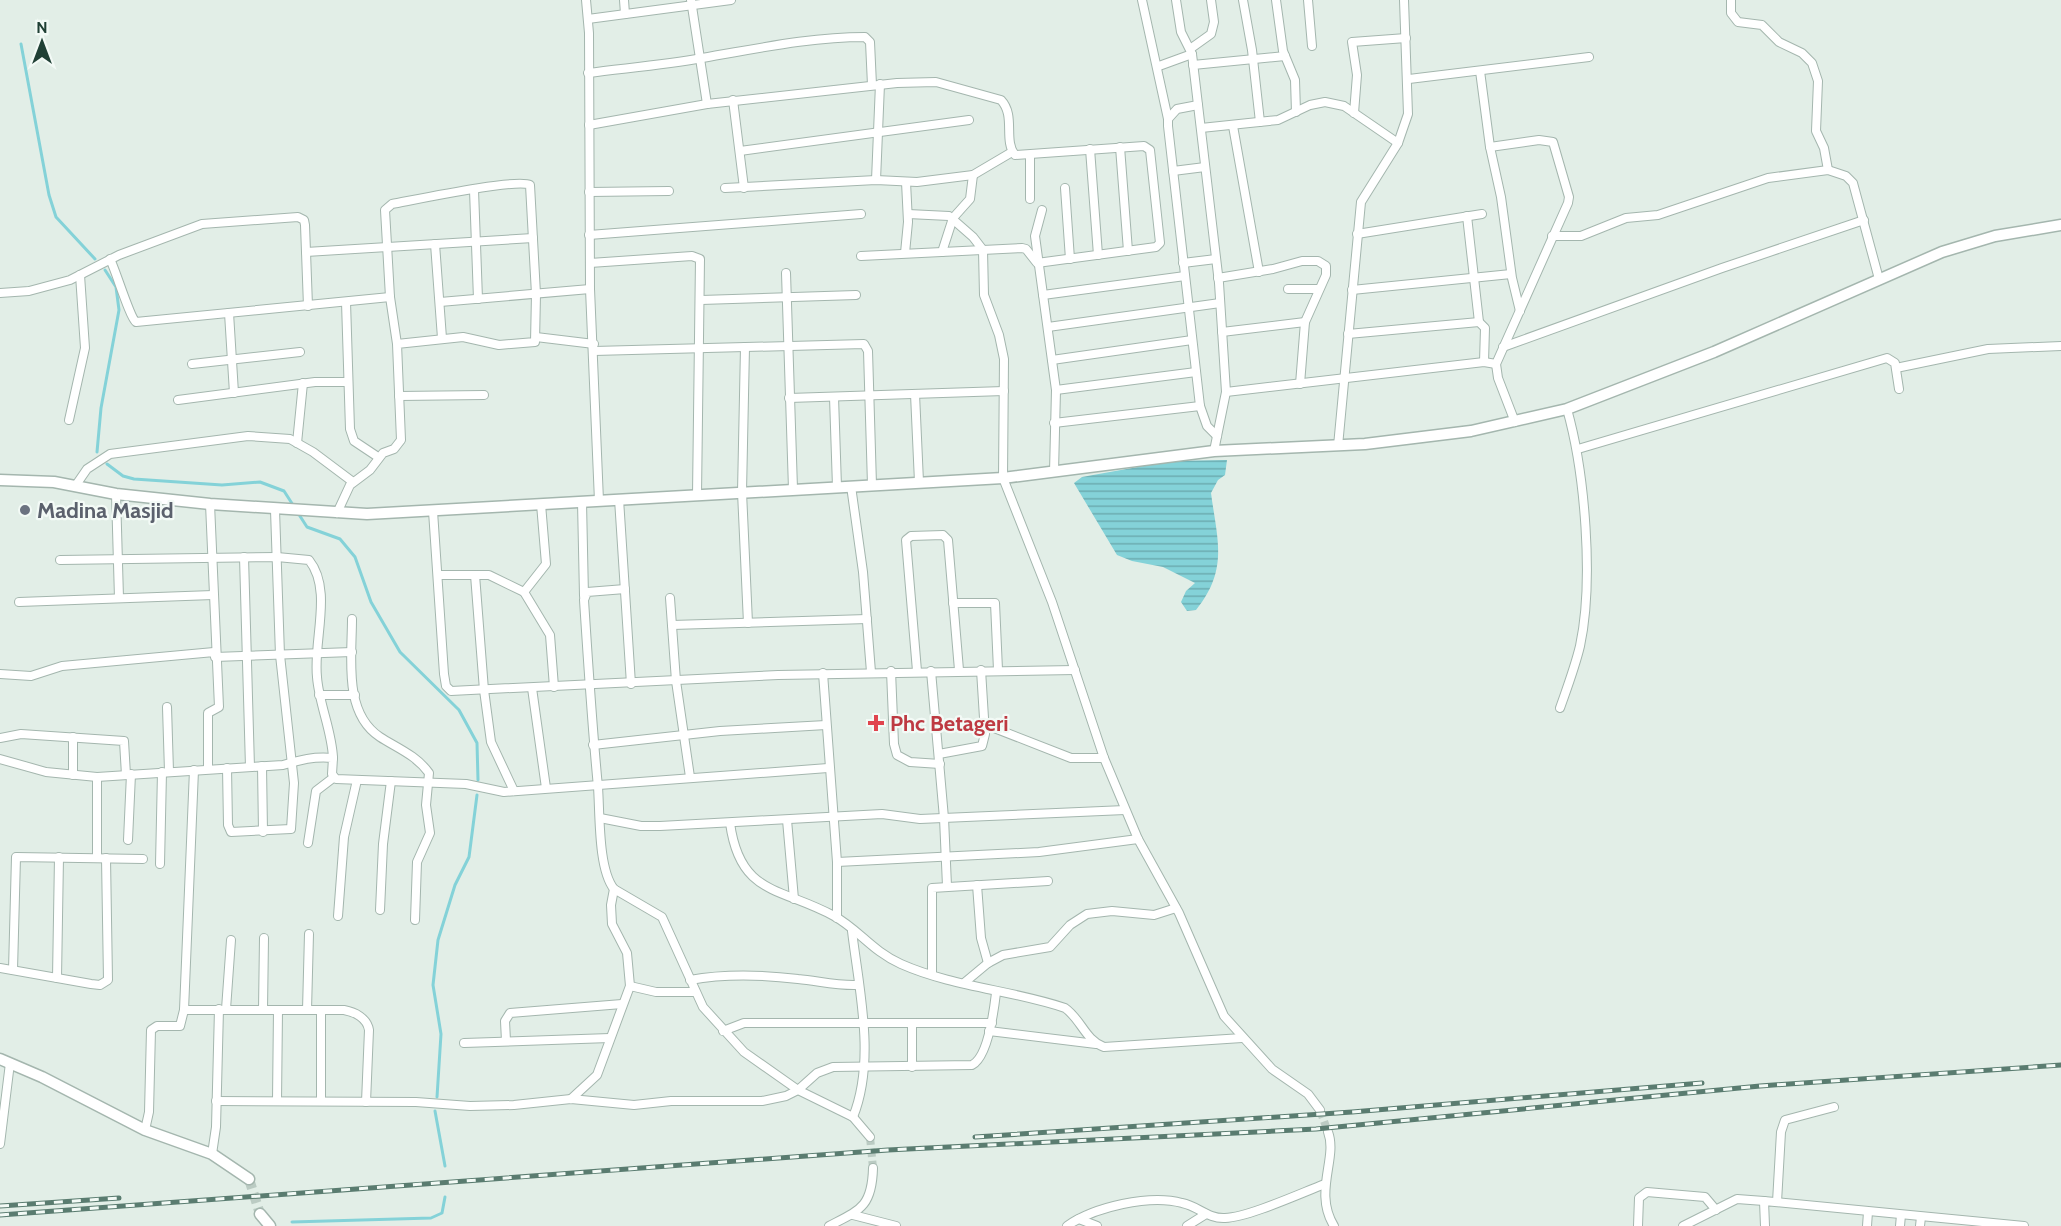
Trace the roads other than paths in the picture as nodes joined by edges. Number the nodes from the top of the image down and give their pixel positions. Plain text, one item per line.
1 (586, 0) edge
2 (624, 0) edge
3 (656, 0) edge
4 (731, 0) edge
5 (1142, 0) edge
6 (1176, 0) edge
7 (1211, 0) edge
8 (1243, 0) edge
9 (1276, 0) edge
10 (1308, 0) edge
11 (1404, 0) edge
12 (1731, 0) edge
13 (719, 1) edge
14 (691, 3) edge
15 (657, 10) junction
16 (626, 14) junction
17 (588, 20) junction
18 (1406, 38) junction
19 (1312, 46) dead end
20 (1191, 52) junction
21 (1285, 56) junction
22 (1589, 57) dead end
23 (700, 59) junction
24 (1253, 59) junction
25 (1193, 65) junction
26 (1159, 66) junction
27 (1480, 71) junction
28 (588, 73) junction
29 (1408, 79) junction
30 (876, 85) junction
31 (733, 100) junction
32 (707, 104) junction
33 (1198, 105) junction
34 (1296, 112) junction
35 (1354, 113) junction
36 (1168, 119) junction
37 (969, 120) dead end
38 (1260, 122) junction
39 (589, 125) junction
40 (1233, 126) junction
41 (1201, 128) junction
42 (878, 133) junction
43 (1398, 143) junction
44 (1120, 147) junction
45 (1490, 147) junction
46 (1087, 150) junction
47 (740, 151) junction
48 (1012, 152) junction
49 (1030, 155) junction
50 (1205, 167) junction
51 (1828, 170) junction
52 (1173, 171) junction
53 (973, 176) junction
54 (876, 180) junction
55 (906, 182) junction
56 (725, 188) dead end
57 (744, 188) junction
58 (1065, 188) dead end
59 (474, 190) junction
60 (669, 190) dead end
61 (589, 192) junction
62 (1030, 199) dead end
63 (1042, 210) dead end
64 (861, 214) dead end
65 (908, 214) junction
66 (1482, 214) dead end
67 (1467, 216) junction
68 (953, 218) junction
69 (1864, 220) junction
70 (2061, 225) edge
71 (1357, 234) junction
72 (589, 235) junction
73 (1552, 236) junction
74 (533, 238) junction
75 (475, 242) junction
76 (435, 244) junction
77 (387, 247) junction
78 (983, 250) junction
79 (1128, 251) junction
80 (306, 252) junction
81 (942, 252) junction
82 (905, 254) junction
83 (1098, 255) junction
84 (861, 256) dead end
85 (1070, 258) junction
86 (110, 259) junction
87 (1216, 259) junction
88 (1035, 261) junction
89 (590, 263) junction
90 (1183, 263) junction
91 (1259, 272) junction
92 (786, 273) dead end
93 (1511, 274) junction
94 (80, 275) junction
95 (1185, 276) junction
96 (1218, 278) junction
97 (1475, 278) junction
98 (1879, 279) junction
99 (590, 289) junction
100 (1288, 289) dead end
101 (1319, 289) junction
102 (1352, 290) junction
103 (0, 293) edge
104 (536, 294) junction
105 (856, 295) dead end
106 (1043, 295) junction
107 (390, 297) junction
108 (786, 297) junction
109 (478, 299) junction
110 (700, 300) junction
111 (346, 302) junction
112 (440, 302) junction
113 (1220, 303) junction
114 (308, 306) junction
115 (1189, 308) junction
116 (1520, 311) junction
117 (229, 313) junction
118 (1305, 322) junction
119 (1479, 322) junction
120 (1048, 327) junction
121 (1222, 332) junction
122 (1348, 334) junction
123 (536, 337) junction
124 (442, 338) junction
125 (1192, 340) junction
126 (398, 344) junction
127 (787, 345) junction
128 (2061, 346) edge
129 (745, 347) junction
130 (1503, 347) junction
131 (594, 348) junction
132 (700, 348) junction
133 (300, 352) dead end
134 (231, 359) junction
135 (1052, 360) junction
136 (1484, 362) junction
137 (192, 364) dead end
138 (1496, 364) junction
139 (1896, 368) junction
140 (1196, 372) junction
141 (1344, 379) junction
142 (348, 382) junction
143 (303, 383) junction
144 (1300, 384) junction
145 (1899, 389) dead end
146 (1056, 390) junction
147 (1004, 392) junction
148 (1226, 392) junction
149 (234, 393) junction
150 (915, 394) junction
151 (484, 395) dead end
152 (399, 396) junction
153 (869, 396) junction
154 (834, 397) junction
155 (789, 398) junction
156 (178, 400) dead end
157 (1200, 406) junction
158 (1567, 409) junction
159 (69, 420) dead end
160 (1515, 422) junction
161 (1054, 423) junction
162 (1217, 436) junction
163 (297, 443) junction
164 (1338, 446) junction
165 (1578, 449) junction
166 (1214, 451) junction
167 (378, 457) junction
168 (1054, 472) junction
169 (1003, 478) junction
170 (0, 480) edge
171 (353, 482) junction
172 (919, 483) junction
173 (76, 485) junction
174 (872, 485) junction
175 (851, 486) junction
176 (837, 487) junction
177 (793, 489) junction
178 (742, 492) junction
179 (116, 494) junction
180 (697, 495) junction
181 (619, 499) junction
182 (599, 501) junction
183 (582, 502) junction
184 (210, 504) junction
185 (541, 504) junction
186 (280, 510) junction
187 (433, 511) junction
188 (337, 513) junction
189 (212, 557) junction
190 (244, 557) junction
191 (277, 557) junction
192 (118, 559) junction
193 (60, 560) dead end
194 (438, 575) junction
195 (475, 575) junction
196 (625, 589) junction
197 (524, 592) junction
198 (213, 595) junction
199 (119, 598) junction
200 (670, 598) dead end
201 (584, 600) junction
202 (19, 602) dead end
203 (953, 603) junction
204 (352, 619) dead end
205 (867, 619) junction
206 (748, 622) junction
207 (672, 625) junction
208 (352, 651) junction
209 (315, 653) junction
210 (280, 655) junction
211 (248, 656) junction
212 (215, 657) junction
213 (959, 670) junction
214 (981, 670) junction
215 (998, 670) junction
216 (1075, 670) junction
217 (891, 671) junction
218 (917, 671) junction
219 (931, 671) junction
220 (871, 672) junction
221 (823, 673) junction
222 (0, 674) edge
223 (676, 681) junction
224 (631, 684) junction
225 (589, 686) junction
226 (554, 687) junction
227 (532, 688) junction
228 (484, 690) junction
229 (319, 695) junction
230 (355, 695) junction
231 (167, 707) dead end
232 (1560, 708) dead end
233 (826, 724) junction
234 (984, 724) junction
235 (74, 737) junction
236 (684, 737) junction
237 (0, 738) edge
238 (593, 745) junction
239 (939, 754) junction
240 (333, 758) junction
241 (1104, 758) junction
242 (0, 759) edge
243 (291, 762) junction
244 (940, 764) junction
245 (262, 766) junction
246 (250, 767) junction
247 (227, 768) junction
248 (828, 768) junction
249 (208, 769) junction
250 (194, 770) junction
251 (165, 772) junction
252 (73, 775) junction
253 (128, 775) junction
254 (97, 777) junction
255 (690, 777) junction
256 (333, 778) junction
257 (357, 780) junction
258 (391, 781) junction
259 (429, 782) junction
260 (597, 784) junction
261 (546, 789) junction
262 (514, 791) junction
263 (1125, 810) junction
264 (834, 817) junction
265 (600, 818) junction
266 (945, 818) junction
267 (787, 819) junction
268 (730, 823) junction
269 (263, 832) junction
270 (1138, 839) junction
271 (128, 840) dead end
272 (308, 843) dead end
273 (59, 857) junction
274 (101, 858) junction
275 (947, 858) junction
276 (143, 859) dead end
277 (837, 862) junction
278 (160, 864) dead end
279 (1047, 881) dead end
280 (977, 885) junction
281 (948, 886) junction
282 (614, 889) junction
283 (794, 899) junction
284 (1176, 908) junction
285 (380, 910) dead end
286 (338, 916) dead end
287 (837, 918) junction
288 (414, 920) dead end
289 (852, 931) junction
290 (309, 934) dead end
291 (264, 938) dead end
292 (231, 940) dead end
293 (988, 963) junction
294 (0, 968) edge
295 (13, 970) junction
296 (932, 973) junction
297 (57, 978) junction
298 (690, 980) junction
299 (964, 983) junction
300 (858, 985) junction
301 (630, 986) junction
302 (695, 992) junction
303 (996, 993) junction
304 (622, 1004) junction
305 (223, 1009) junction
306 (184, 1010) junction
307 (263, 1010) junction
308 (278, 1010) junction
309 (307, 1010) junction
310 (321, 1010) junction
311 (863, 1022) junction
312 (912, 1023) junction
313 (990, 1027) junction
314 (723, 1031) junction
315 (610, 1038) junction
316 (1242, 1038) junction
317 (506, 1041) junction
318 (464, 1043) dead end
319 (1096, 1044) junction
320 (5, 1061) edge
321 (912, 1066) junction
322 (863, 1067) junction
323 (798, 1090) junction
324 (571, 1099) junction
325 (216, 1101) junction
326 (277, 1101) junction
327 (321, 1101) junction
328 (366, 1102) junction
329 (1834, 1107) dead end
330 (1320, 1110) tunnel mouth
331 (853, 1117) junction
332 (145, 1130) junction
333 (1328, 1132) tunnel mouth
334 (870, 1137) tunnel mouth
335 (0, 1144) edge
336 (212, 1154) junction
337 (873, 1168) tunnel mouth
338 (249, 1179) tunnel mouth
339 (1325, 1184) junction
340 (1764, 1201) junction
341 (1777, 1202) junction
342 (1716, 1210) junction
343 (1868, 1212) junction
344 (260, 1214) tunnel mouth
345 (1206, 1214) junction
346 (853, 1215) junction
347 (1901, 1215) junction
348 (1921, 1216) junction
349 (1079, 1220) junction
350 (1233, 1222) edge
351 (1950, 1223) edge
352 (1970, 1224) edge
353 (1997, 1225) edge
354 (270, 1226) edge
355 (829, 1226) edge
356 (897, 1226) edge
357 (1067, 1226) edge
358 (1097, 1226) edge
359 (1188, 1226) edge
360 (1334, 1226) edge
361 (1638, 1226) edge
362 (1683, 1226) edge
363 (1765, 1226) edge
364 (1867, 1226) edge
365 (1900, 1226) edge
366 (1920, 1226) edge
367 (2024, 1226) edge

1 - 17 street
2 - 16 street
3 - 15 street
4 - 13 street
5 - 26 street
6 - 20 street
7 - 20 street
8 - 24 street
9 - 21 street
10 - 19 street
11 - 18 street
12 - 51 street
13 - 14 street
14 - 15 street
14 - 23 street
15 - 16 street
16 - 17 street
17 - 28 street
18 - 29 street
18 - 35 street
20 - 25 street
20 - 26 street
21 - 24 street
21 - 34 street
22 - 27 street
23 - 28 street
23 - 30 street
23 - 32 street
24 - 25 street
24 - 38 street
25 - 33 street
26 - 36 street
27 - 29 street
27 - 45 street
28 - 39 street
29 - 43 street
30 - 31 street
30 - 42 street
30 - 48 street
31 - 32 street
31 - 47 street
32 - 39 street
33 - 36 street
33 - 41 street
34 - 35 street
34 - 38 street
35 - 43 street
36 - 52 street
37 - 42 street
38 - 40 street
39 - 61 street
40 - 41 street
40 - 91 street
41 - 50 street
42 - 47 street
42 - 54 street
43 - 71 street
44 - 46 street
44 - 79 street
44 - 79 street
45 - 73 street
45 - 93 street
46 - 49 street
46 - 83 street
47 - 57 street
48 - 49 street
48 - 53 street
49 - 62 street
50 - 52 street
50 - 87 street
51 - 69 street
51 - 73 street
52 - 90 street
53 - 55 street
53 - 68 street
54 - 55 street
54 - 57 street
55 - 65 street
56 - 57 street
58 - 85 street
59 - 74 street
59 - 75 street
59 - 77 street
60 - 61 street
61 - 72 street
63 - 88 street
64 - 72 street
65 - 68 street
65 - 82 street
66 - 67 street
67 - 71 street
67 - 97 street
68 - 78 street
68 - 81 street
69 - 98 street
69 - 130 street
70 - 98 street
71 - 102 street
72 - 89 street
73 - 116 street
74 - 75 street
74 - 104 street
75 - 76 street
75 - 109 street
76 - 77 street
76 - 112 street
77 - 80 street
77 - 107 street
78 - 81 street
78 - 88 street
78 - 147 street
79 - 83 street
80 - 86 street
80 - 114 street
81 - 82 street
82 - 84 street
83 - 85 street
85 - 88 street
86 - 94 street
86 - 117 street
87 - 90 street
87 - 96 street
88 - 106 street
89 - 99 street
89 - 110 street
90 - 95 street
91 - 96 street
91 - 101 street
92 - 108 street
93 - 97 street
93 - 116 street
94 - 103 street
94 - 159 street
95 - 106 street
95 - 115 street
96 - 113 street
97 - 102 street
97 - 119 street
98 - 158 street
99 - 104 street
99 - 131 street
100 - 101 street
101 - 118 street
102 - 122 street
104 - 109 street
104 - 123 street
105 - 108 street
106 - 120 street
107 - 111 street
107 - 126 street
108 - 110 street
108 - 127 street
109 - 112 street
110 - 132 street
111 - 114 street
111 - 142 street
112 - 124 street
113 - 115 street
113 - 121 street
114 - 117 street
115 - 120 street
115 - 125 street
116 - 130 street
117 - 134 street
118 - 121 street
118 - 144 street
119 - 122 street
119 - 136 street
120 - 135 street
121 - 148 street
122 - 141 street
123 - 124 street
123 - 131 street
124 - 126 street
125 - 135 street
125 - 140 street
126 - 152 street
127 - 129 street
127 - 153 street
127 - 155 street
128 - 139 street
129 - 132 street
129 - 178 street
130 - 138 street
131 - 132 street
131 - 182 street
132 - 180 street
133 - 134 street
134 - 137 street
134 - 149 street
135 - 146 street
136 - 138 street
136 - 141 street
138 - 160 street
139 - 145 street
139 - 165 street
140 - 146 street
140 - 157 street
141 - 144 street
141 - 164 street
142 - 143 street
142 - 167 street
143 - 149 street
143 - 163 street
144 - 148 street
146 - 161 street
147 - 150 street
147 - 169 street
148 - 162 street
149 - 156 street
150 - 153 street
150 - 172 street
151 - 152 street
152 - 167 street
153 - 154 street
153 - 174 street
154 - 155 street
154 - 176 street
155 - 177 street
157 - 161 street
157 - 162 street
158 - 160 street
158 - 165 street
160 - 164 street
161 - 168 street
162 - 166 street
163 - 171 street
163 - 173 street
164 - 166 street
165 - 232 street
166 - 168 street
167 - 171 street
168 - 169 street
169 - 172 street
169 - 216 street
170 - 173 street
171 - 188 street
172 - 174 street
173 - 179 street
174 - 175 street
175 - 176 street
175 - 205 street
176 - 177 street
177 - 178 street
178 - 180 street
178 - 206 street
179 - 184 street
179 - 192 street
180 - 181 street
181 - 182 street
181 - 196 street
182 - 183 street
183 - 185 street
183 - 201 street
184 - 186 street
184 - 189 street
185 - 187 street
185 - 197 street
186 - 188 street
186 - 191 street
187 - 188 street
187 - 194 street
189 - 190 street
189 - 192 street
189 - 198 street
190 - 191 street
190 - 211 street
191 - 209 street
191 - 210 street
192 - 193 street
192 - 199 street
194 - 195 street
194 - 228 street
195 - 197 street
195 - 228 street
196 - 201 street
196 - 224 street
197 - 226 street
198 - 199 street
198 - 212 street
199 - 202 street
200 - 207 street
201 - 225 street
203 - 213 street
203 - 215 street
203 - 218 street
204 - 208 street
205 - 206 street
205 - 220 street
206 - 207 street
207 - 223 street
208 - 209 street
208 - 230 street
209 - 210 street
209 - 229 street
210 - 211 street
210 - 243 street
211 - 212 street
211 - 246 street
212 - 222 street
212 - 249 street
213 - 214 street
213 - 219 street
214 - 215 street
214 - 234 street
215 - 216 street
216 - 241 street
217 - 218 street
217 - 220 street
217 - 244 street
218 - 219 street
219 - 239 street
220 - 221 street
221 - 223 street
221 - 233 street
223 - 224 street
223 - 236 street
224 - 225 street
225 - 226 street
225 - 238 street
226 - 227 street
227 - 228 street
227 - 261 street
228 - 262 street
229 - 230 street
229 - 240 street
230 - 259 street
231 - 251 street
233 - 236 street
233 - 248 street
234 - 239 street
234 - 241 street
235 - 237 street
235 - 252 street
235 - 253 street
236 - 238 street
236 - 255 street
238 - 260 street
239 - 244 street
240 - 243 street
240 - 256 street
241 - 263 street
242 - 252 street
243 - 245 street
243 - 269 street
244 - 266 street
245 - 246 street
245 - 269 street
246 - 247 street
247 - 249 street
247 - 269 street
248 - 255 street
248 - 264 street
249 - 250 street
250 - 251 street
250 - 306 street
251 - 253 street
251 - 278 street
252 - 254 street
253 - 254 street
253 - 271 street
254 - 274 street
255 - 260 street
256 - 257 street
256 - 272 street
257 - 258 street
257 - 286 street
258 - 259 street
258 - 285 street
259 - 262 street
259 - 288 street
260 - 261 street
260 - 265 street
261 - 262 street
263 - 266 street
263 - 270 street
264 - 266 street
264 - 267 street
264 - 277 street
265 - 268 street
265 - 282 street
266 - 275 street
267 - 268 street
267 - 283 street
268 - 283 street
270 - 275 street
270 - 284 street
273 - 274 street
273 - 295 street
273 - 297 street
274 - 276 street
274 - 297 street
275 - 277 street
275 - 281 street
277 - 287 street
279 - 280 street
280 - 281 street
280 - 293 street
281 - 296 street
282 - 298 street
282 - 301 street
283 - 287 street
284 - 293 street
284 - 316 street
287 - 289 street
289 - 296 street
289 - 300 street
290 - 309 street
291 - 307 street
292 - 305 street
293 - 299 street
294 - 295 street
295 - 297 street
296 - 299 street
298 - 300 street
298 - 302 street
299 - 303 street
300 - 311 street
301 - 302 street
301 - 304 street
302 - 314 street
303 - 313 street
303 - 319 street
304 - 315 street
304 - 317 street
305 - 306 street
305 - 307 street
305 - 325 street
306 - 332 street
307 - 308 street
308 - 309 street
308 - 326 street
309 - 310 street
310 - 327 street
310 - 328 street
311 - 312 street
311 - 314 street
311 - 322 street
312 - 313 street
312 - 321 street
313 - 319 street
313 - 321 street
314 - 323 street
315 - 317 street
315 - 324 street
316 - 319 street
316 - 330 street
317 - 318 street
320 - 332 street
320 - 335 street
321 - 322 street
322 - 323 street
322 - 331 street
323 - 324 street
323 - 331 street
324 - 328 street
325 - 326 street
325 - 336 street
326 - 327 street
327 - 328 street
329 - 341 street
331 - 334 street
332 - 336 street
333 - 339 street
336 - 338 street
337 - 346 street
339 - 350 street
339 - 360 street
340 - 341 street
340 - 342 street
340 - 363 street
341 - 343 street
342 - 361 street
342 - 362 street
343 - 347 street
343 - 364 street
344 - 354 street
345 - 349 street
345 - 350 street
345 - 359 street
346 - 355 street
346 - 356 street
347 - 348 street
347 - 365 street
348 - 351 street
348 - 366 street
349 - 357 street
349 - 358 street
351 - 352 street
352 - 353 street
353 - 367 street

